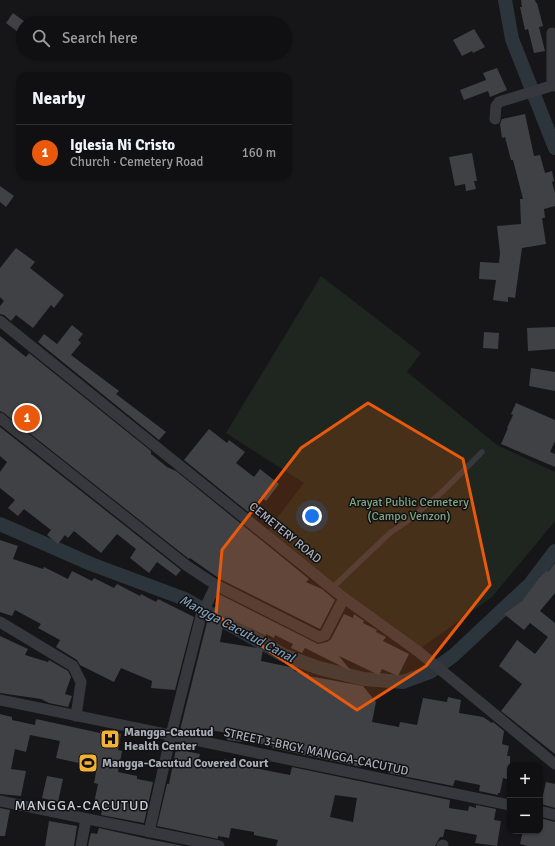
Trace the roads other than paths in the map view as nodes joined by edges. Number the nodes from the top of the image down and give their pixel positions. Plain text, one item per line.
1 (552, 33) dead end
2 (552, 86) edge
3 (495, 120) dead end
4 (0, 321) edge
5 (0, 418) edge
6 (482, 452) dead end
7 (216, 585) junction
8 (332, 588) junction
9 (344, 598) junction
10 (0, 622) edge
11 (0, 700) edge
12 (76, 716) junction
13 (171, 735) junction
14 (555, 764) edge
15 (0, 801) edge
16 (507, 804) edge
17 (543, 813) edge
18 (555, 815) edge
19 (86, 819) junction
20 (149, 832) junction
21 (81, 846) edge
22 (219, 846) edge

1 - 2 street
2 - 3 street
4 - 8 street, CEMETERY ROAD
5 - 7 street
6 - 8 lane
7 - 9 street
7 - 13 street
8 - 9 street, CEMETERY ROAD
9 - 14 street, CEMETERY ROAD
10 - 12 street
11 - 12 street, STREET 3-BRGY. MANGGA-CACUTUD
12 - 13 street, STREET 3-BRGY. MANGGA-CACUTUD
13 - 16 street, STREET 3-BRGY. MANGGA-CACUTUD
13 - 20 street
15 - 19 street
17 - 18 street
19 - 20 street
19 - 21 street
20 - 22 street

